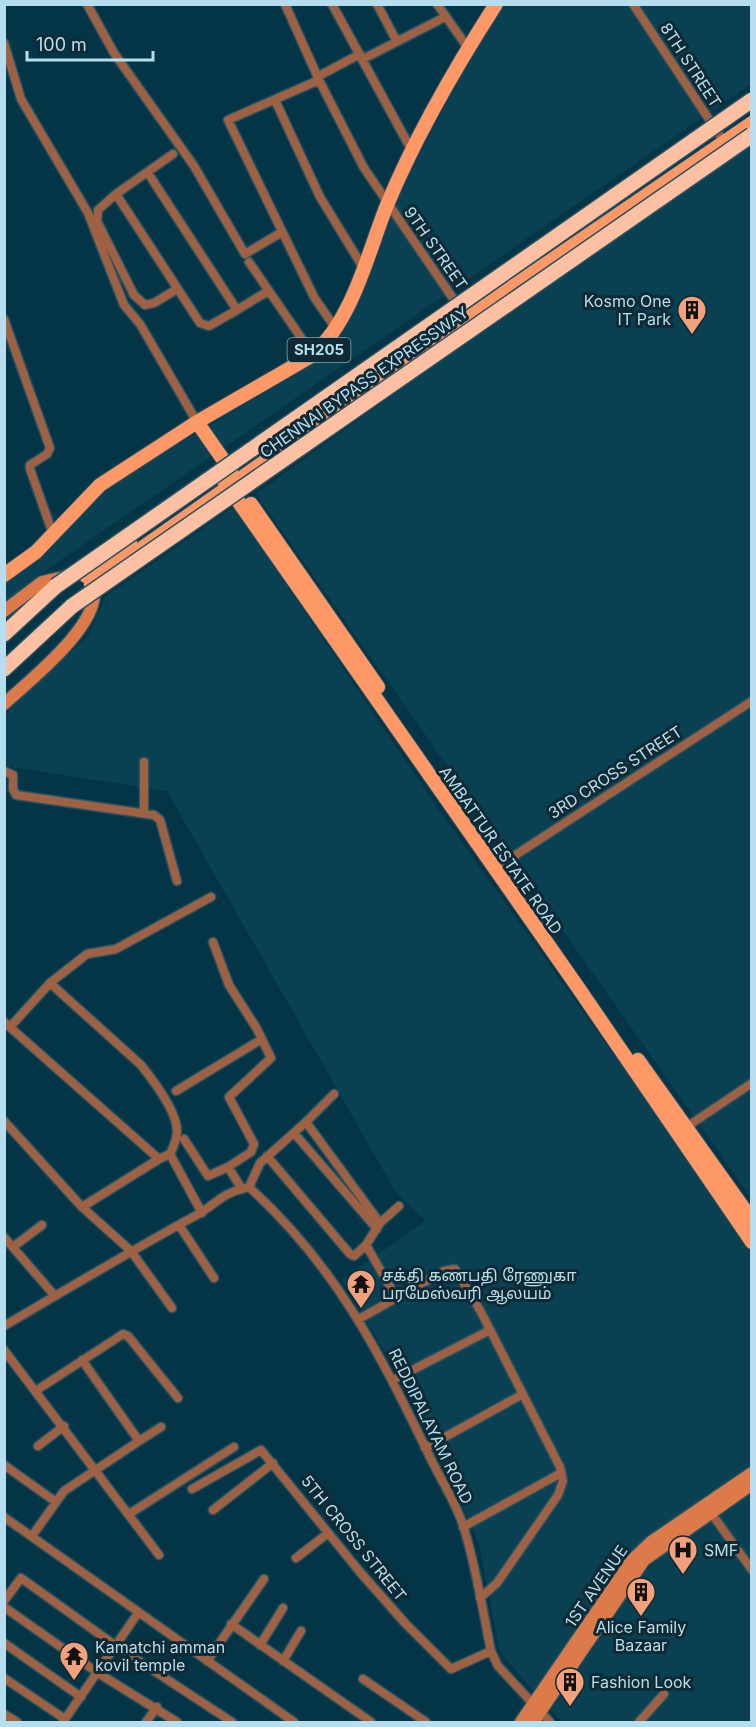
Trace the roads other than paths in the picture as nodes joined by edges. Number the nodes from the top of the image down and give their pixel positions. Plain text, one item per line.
1 (87, 4) edge
2 (285, 4) edge
3 (332, 4) edge
4 (377, 4) edge
5 (437, 4) edge
6 (496, 4) edge
7 (633, 4) edge
8 (444, 17) junction
9 (396, 40) junction
10 (4, 43) edge
11 (468, 48) junction
12 (362, 57) junction
13 (318, 79) junction
14 (275, 100) junction
15 (752, 100) edge
16 (752, 108) edge
17 (752, 123) edge
18 (752, 135) edge
19 (720, 137) junction
20 (412, 151) junction
21 (173, 154) dead end
22 (148, 173) junction
23 (116, 194) junction
24 (387, 205) junction
25 (282, 232) junction
26 (249, 262) dead end
27 (364, 269) junction
28 (177, 290) junction
29 (268, 291) junction
30 (237, 310) junction
31 (463, 314) junction
32 (4, 319) edge
33 (336, 329) junction
34 (314, 355) junction
35 (197, 422) junction
36 (229, 478) junction
37 (53, 534) junction
38 (4, 575) edge
39 (88, 580) junction
40 (4, 611) edge
41 (4, 634) edge
42 (4, 669) edge
43 (752, 701) edge
44 (4, 704) edge
45 (144, 762) dead end
46 (4, 771) edge
47 (144, 812) junction
48 (497, 867) junction
49 (177, 881) dead end
50 (211, 897) dead end
51 (213, 942) dead end
52 (50, 984) junction
53 (7, 1024) edge
54 (262, 1039) junction
55 (752, 1083) edge
56 (176, 1091) dead end
57 (334, 1094) dead end
58 (4, 1121) edge
59 (306, 1122) junction
60 (681, 1130) junction
61 (294, 1133) junction
62 (184, 1139) dead end
63 (171, 1154) junction
64 (267, 1156) junction
65 (159, 1159) junction
66 (228, 1167) junction
67 (245, 1188) junction
68 (399, 1206) dead end
69 (82, 1207) junction
70 (202, 1213) junction
71 (752, 1220) edge
72 (42, 1225) dead end
73 (179, 1225) junction
74 (378, 1226) junction
75 (4, 1238) edge
76 (752, 1242) edge
77 (366, 1245) junction
78 (13, 1247) junction
79 (132, 1251) junction
80 (214, 1278) dead end
81 (55, 1296) junction
82 (396, 1297) junction
83 (171, 1308) dead end
84 (359, 1319) junction
85 (4, 1326) edge
86 (490, 1330) junction
87 (4, 1350) edge
88 (81, 1360) junction
89 (393, 1380) junction
90 (37, 1390) junction
91 (522, 1394) junction
92 (178, 1398) dead end
93 (64, 1426) junction
94 (161, 1427) dead end
95 (139, 1441) junction
96 (38, 1446) dead end
97 (234, 1447) dead end
98 (425, 1448) junction
99 (273, 1463) junction
100 (4, 1465) edge
101 (96, 1469) junction
102 (561, 1473) junction
103 (752, 1473) edge
104 (752, 1484) edge
105 (192, 1489) dead end
106 (56, 1502) junction
107 (708, 1508) junction
108 (213, 1510) dead end
109 (129, 1514) junction
110 (4, 1517) edge
111 (463, 1527) junction
112 (328, 1533) junction
113 (32, 1536) junction
114 (159, 1555) dead end
115 (296, 1558) dead end
116 (752, 1570) edge
117 (264, 1579) dead end
118 (480, 1598) junction
119 (4, 1601) edge
120 (4, 1607) edge
121 (283, 1608) dead end
122 (138, 1613) junction
123 (231, 1624) junction
124 (301, 1631) dead end
125 (4, 1643) edge
126 (260, 1645) junction
127 (116, 1646) junction
128 (491, 1651) junction
129 (207, 1661) junction
130 (284, 1661) junction
131 (98, 1673) junction
132 (4, 1678) edge
133 (363, 1679) dead end
134 (664, 1694) dead end
135 (81, 1697) junction
136 (157, 1707) junction
137 (538, 1708) junction
138 (4, 1714) edge
139 (64, 1721) edge
140 (227, 1721) edge
141 (17, 1722) edge
142 (146, 1722) edge
143 (177, 1722) edge
144 (294, 1722) edge
145 (371, 1722) edge
146 (426, 1722) edge
147 (521, 1722) edge
148 (533, 1722) edge
149 (550, 1722) edge
150 (639, 1722) edge

1 - 25 street
2 - 13 street, 9TH STREET
3 - 12 street
4 - 9 street
5 - 8 street
6 - 11 main road, SH205
7 - 19 street, 8TH STREET
8 - 9 street
8 - 11 street
9 - 12 street
10 - 35 street
11 - 20 main road, SH205
12 - 13 street
12 - 20 street
13 - 14 street
13 - 24 street, 9TH STREET
14 - 25 street
14 - 27 street
15 - 41 highway, CHENNAI BYPASS EXPRESSWAY, bridge
16 - 19 main road
17 - 19 main road
18 - 42 highway, CHENNAI BYPASS EXPRESSWAY, bridge
19 - 31 main road
20 - 24 main road, SH205
21 - 22 street
22 - 23 street
22 - 30 street
23 - 28 street
23 - 28 street
24 - 27 main road, SH205
24 - 31 street, 9TH STREET
25 - 33 street
26 - 29 street
27 - 33 main road, SH205
28 - 30 street
29 - 30 street
29 - 34 street
31 - 36 main road
32 - 37 street
33 - 34 main road, SH205
34 - 35 main road, SH205
35 - 36 main road, AMBATTUR ESTATE ROAD
35 - 37 main road, SH205
36 - 39 main road
36 - 48 main road, AMBATTUR ESTATE ROAD
37 - 38 main road, SH205
39 - 40 main road
39 - 44 main road
43 - 48 street, 3RD CROSS STREET
45 - 47 street
46 - 47 street
47 - 49 street
48 - 60 main road, AMBATTUR ESTATE ROAD
50 - 52 street
51 - 54 street
52 - 53 street
52 - 63 street
53 - 65 street
54 - 56 street
54 - 66 street
55 - 60 street
57 - 59 street
58 - 69 street
59 - 61 street
59 - 74 street
60 - 71 main road, AMBATTUR ESTATE ROAD
60 - 76 main road, AMBATTUR ESTATE ROAD
61 - 64 street
61 - 74 street
62 - 66 street
63 - 65 street
63 - 70 street
64 - 67 street
64 - 77 street
65 - 69 street
66 - 67 street, REDDIPALAYAM ROAD
67 - 70 street
67 - 84 street, REDDIPALAYAM ROAD
68 - 74 street
69 - 79 street
70 - 73 street
72 - 78 street
73 - 79 street
73 - 80 street
74 - 77 street
75 - 78 street
77 - 82 street
78 - 81 street
79 - 81 street
79 - 83 street
81 - 85 street
82 - 84 street
82 - 86 street
84 - 89 street, REDDIPALAYAM ROAD
86 - 89 street
86 - 91 street
87 - 90 street
88 - 90 street
88 - 92 street
88 - 95 street
89 - 98 street, REDDIPALAYAM ROAD
90 - 93 street
91 - 98 street
91 - 102 street
93 - 96 street
93 - 101 street
94 - 95 street
95 - 101 street
97 - 109 street
98 - 111 street, REDDIPALAYAM ROAD
99 - 105 street
99 - 108 street
99 - 112 street, 5TH CROSS STREET
100 - 106 street
101 - 106 street
101 - 109 street
102 - 111 street
102 - 118 street
103 - 107 main road, 1ST AVENUE
104 - 107 main road, 1ST AVENUE
106 - 113 street
107 - 116 street
107 - 137 main road, 1ST AVENUE
109 - 114 street
110 - 113 street
111 - 118 street, REDDIPALAYAM ROAD
112 - 115 street
112 - 128 street, 5TH CROSS STREET
113 - 122 street
117 - 123 street
118 - 128 street, REDDIPALAYAM ROAD
119 - 127 street
120 - 131 street
121 - 126 street
122 - 127 street
122 - 129 street
123 - 126 street
123 - 129 street
124 - 130 street
125 - 135 street
126 - 130 street
127 - 131 street
127 - 140 street
128 - 137 street, REDDIPALAYAM ROAD
129 - 144 street
130 - 145 street
131 - 135 street
131 - 136 street
132 - 139 street
133 - 146 street
134 - 150 street
135 - 139 street
136 - 142 street
136 - 143 street
137 - 147 main road, 1ST AVENUE
137 - 148 main road, 1ST AVENUE
137 - 149 street, REDDIPALAYAM ROAD
138 - 141 street

